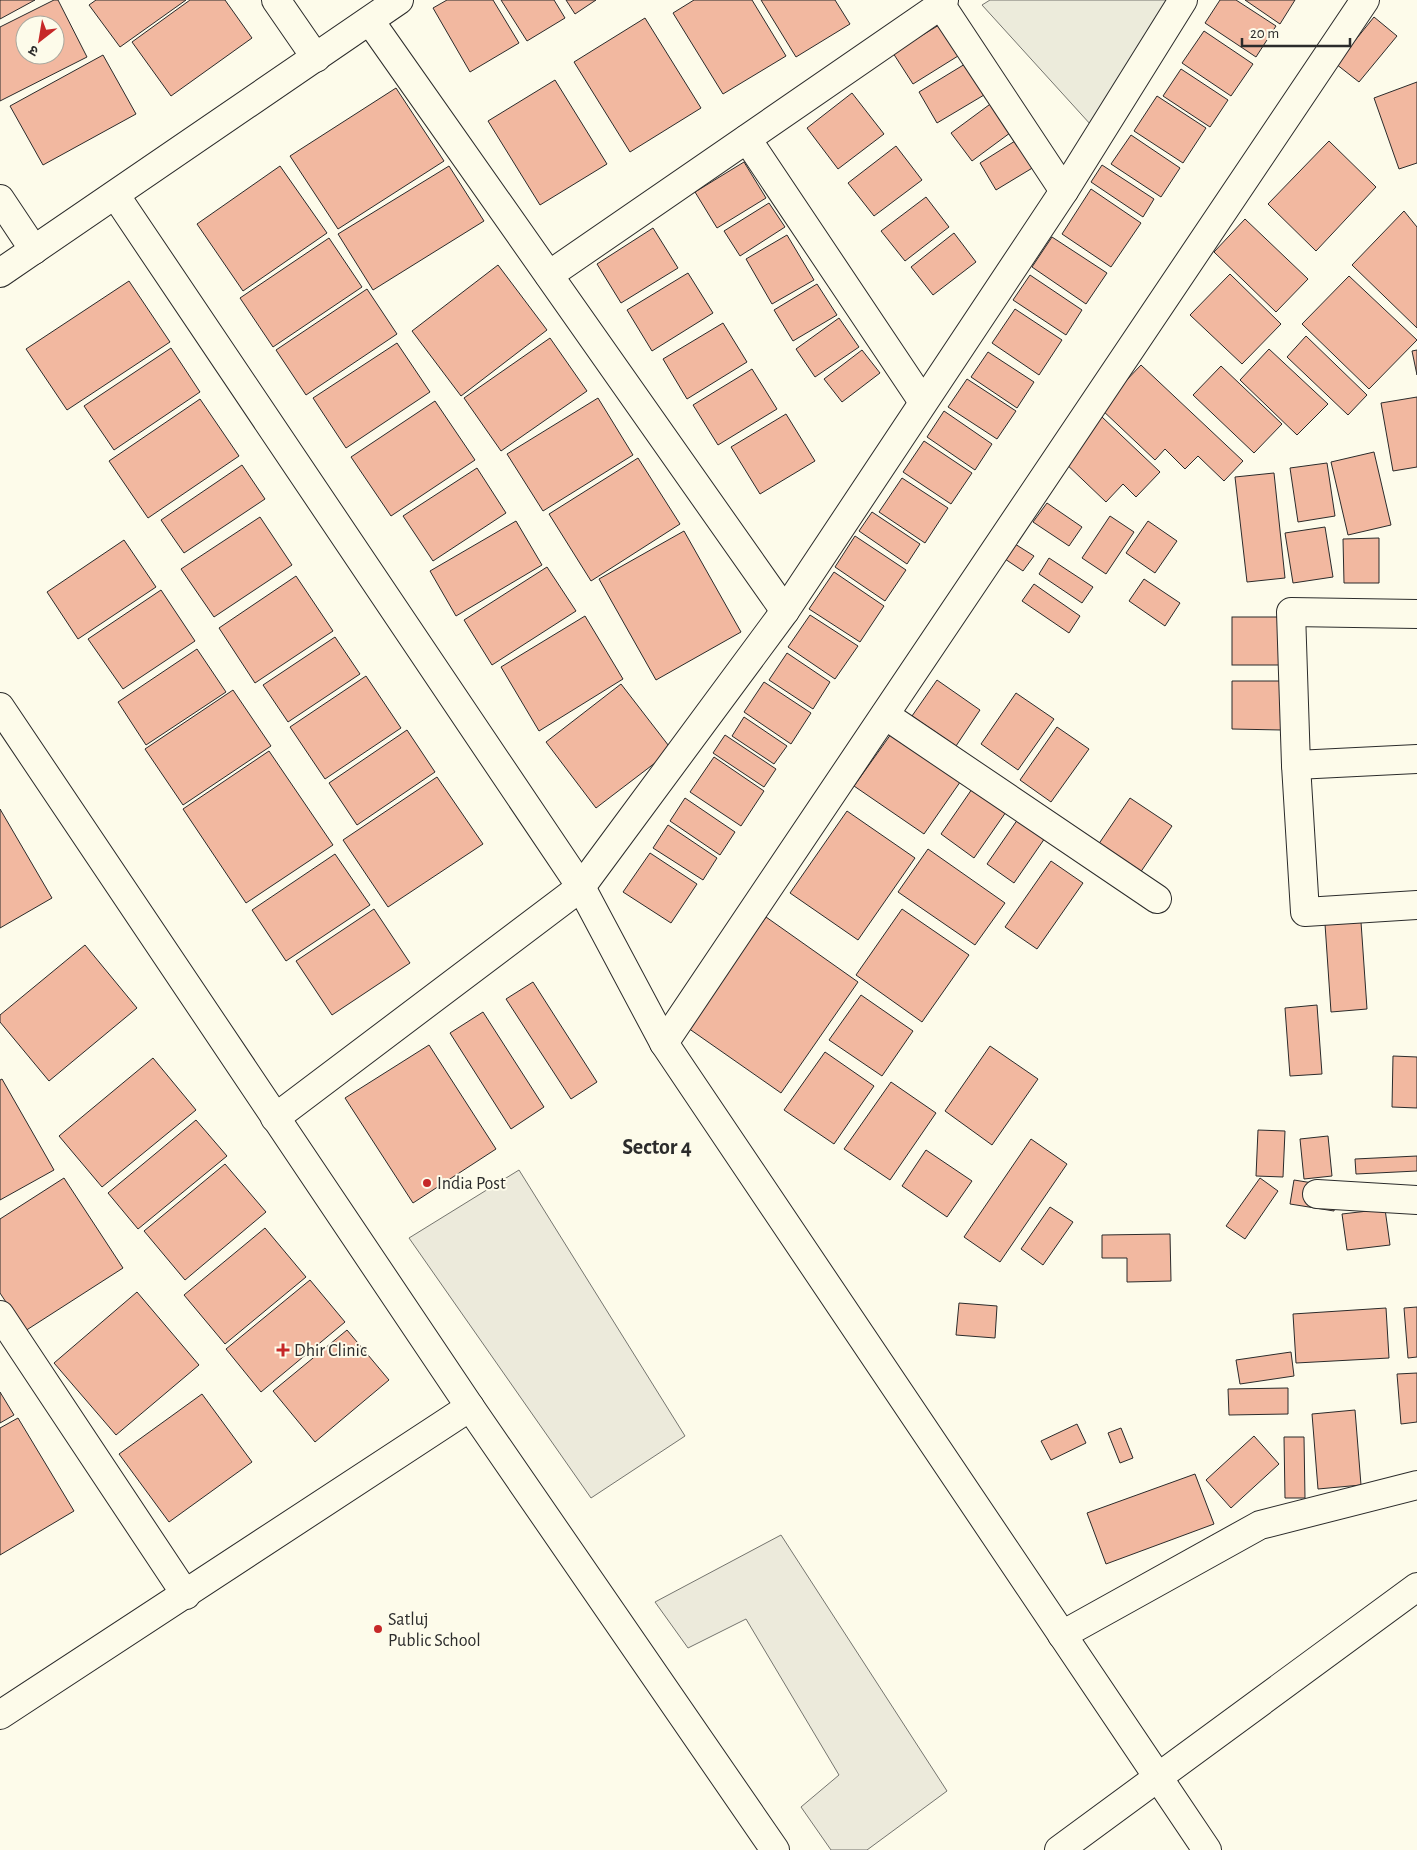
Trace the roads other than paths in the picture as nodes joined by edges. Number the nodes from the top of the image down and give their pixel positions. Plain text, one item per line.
1 (276, 0) edge
2 (400, 0) edge
3 (1183, 0) edge
4 (1365, 0) edge
5 (942, 3) edge
6 (370, 21) junction
7 (316, 58) junction
8 (747, 139) junction
9 (1064, 191) junction
10 (116, 196) junction
11 (0, 199) edge
12 (34, 250) junction
13 (0, 273) edge
14 (549, 275) junction
15 (923, 402) junction
16 (785, 610) junction
17 (1417, 614) edge
18 (0, 707) edge
19 (885, 715) junction
20 (1417, 759) edge
21 (1296, 765) junction
22 (581, 887) junction
23 (1157, 899) dead end
24 (1417, 905) edge
25 (664, 1043) junction
26 (275, 1118) junction
27 (1317, 1194) dead end
28 (1417, 1200) edge
29 (0, 1316) edge
30 (470, 1407) junction
31 (1417, 1485) edge
32 (1417, 1587) edge
33 (186, 1595) junction
34 (1062, 1635) junction
35 (0, 1715) edge
36 (1158, 1777) junction
37 (775, 1850) edge
38 (1059, 1850) edge
39 (1207, 1850) edge

1 - 7 street
2 - 6 street
3 - 9 street
4 - 19 street
5 - 8 street
5 - 9 street
6 - 7 street
6 - 14 street
7 - 10 street
8 - 14 street
8 - 15 street
9 - 15 street
10 - 12 street
10 - 22 street
11 - 12 street
12 - 13 street
14 - 16 street
15 - 16 street
16 - 22 street
17 - 21 street
18 - 26 street
19 - 23 street
19 - 25 street
20 - 21 street
21 - 24 street
22 - 25 street
22 - 26 street
25 - 34 street
26 - 30 street
27 - 28 street
29 - 33 street
30 - 33 street
30 - 37 street
31 - 34 street
32 - 36 street
33 - 35 street
34 - 36 street
36 - 38 street
36 - 39 street

